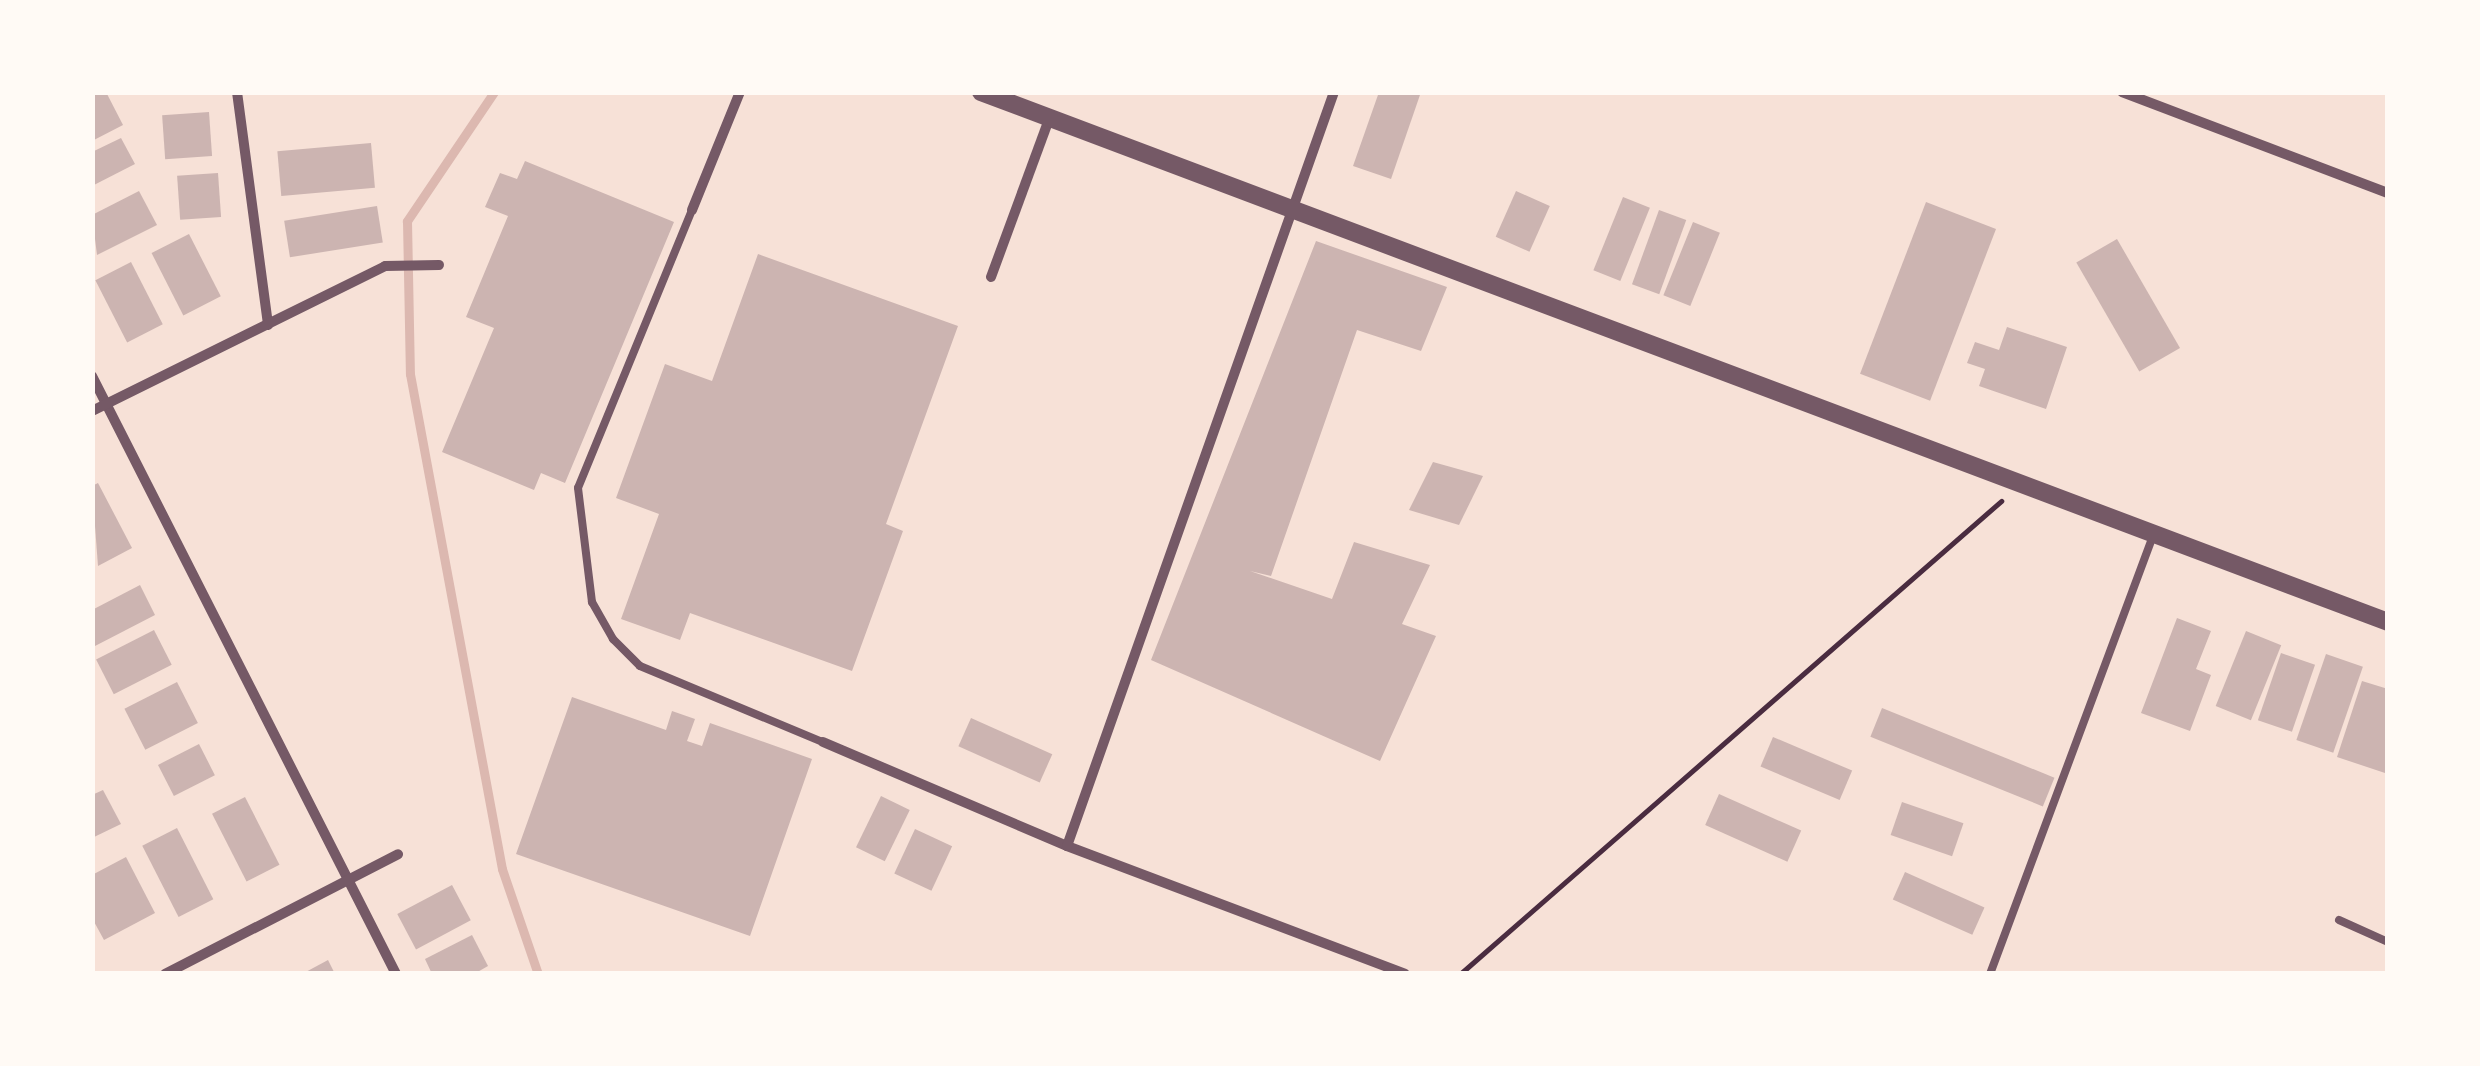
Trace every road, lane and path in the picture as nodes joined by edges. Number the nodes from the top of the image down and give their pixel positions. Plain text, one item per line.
1 (237, 92) edge
2 (740, 92) edge
3 (981, 92) edge
4 (1334, 92) edge
5 (2122, 92) edge
6 (1049, 119) junction
7 (2388, 193) edge
8 (1297, 207) junction
9 (692, 210) joint
10 (438, 266) dead end
11 (991, 278) dead end
12 (268, 325) junction
13 (92, 376) edge
14 (107, 404) junction
15 (92, 411) edge
16 (2018, 486) junction
17 (2152, 536) junction
18 (2388, 622) edge
19 (823, 742) joint
20 (1067, 846) junction
21 (398, 854) dead end
22 (350, 878) junction
23 (2339, 920) dead end
24 (2388, 942) edge
25 (165, 974) edge
26 (396, 974) edge
27 (1405, 974) edge
28 (1460, 974) edge
29 (1990, 974) edge

1 - 12 street
2 - 9 street
3 - 6 street
4 - 8 street
5 - 7 street
6 - 8 street
6 - 11 street
8 - 16 street
8 - 20 street
9 - 19 lane
10 - 12 street
12 - 14 street
13 - 14 street
14 - 15 street
14 - 22 street
16 - 17 street
16 - 28 path
17 - 18 street
17 - 29 lane
19 - 20 street
20 - 27 street
21 - 22 street
22 - 25 street
22 - 26 street
23 - 24 lane

